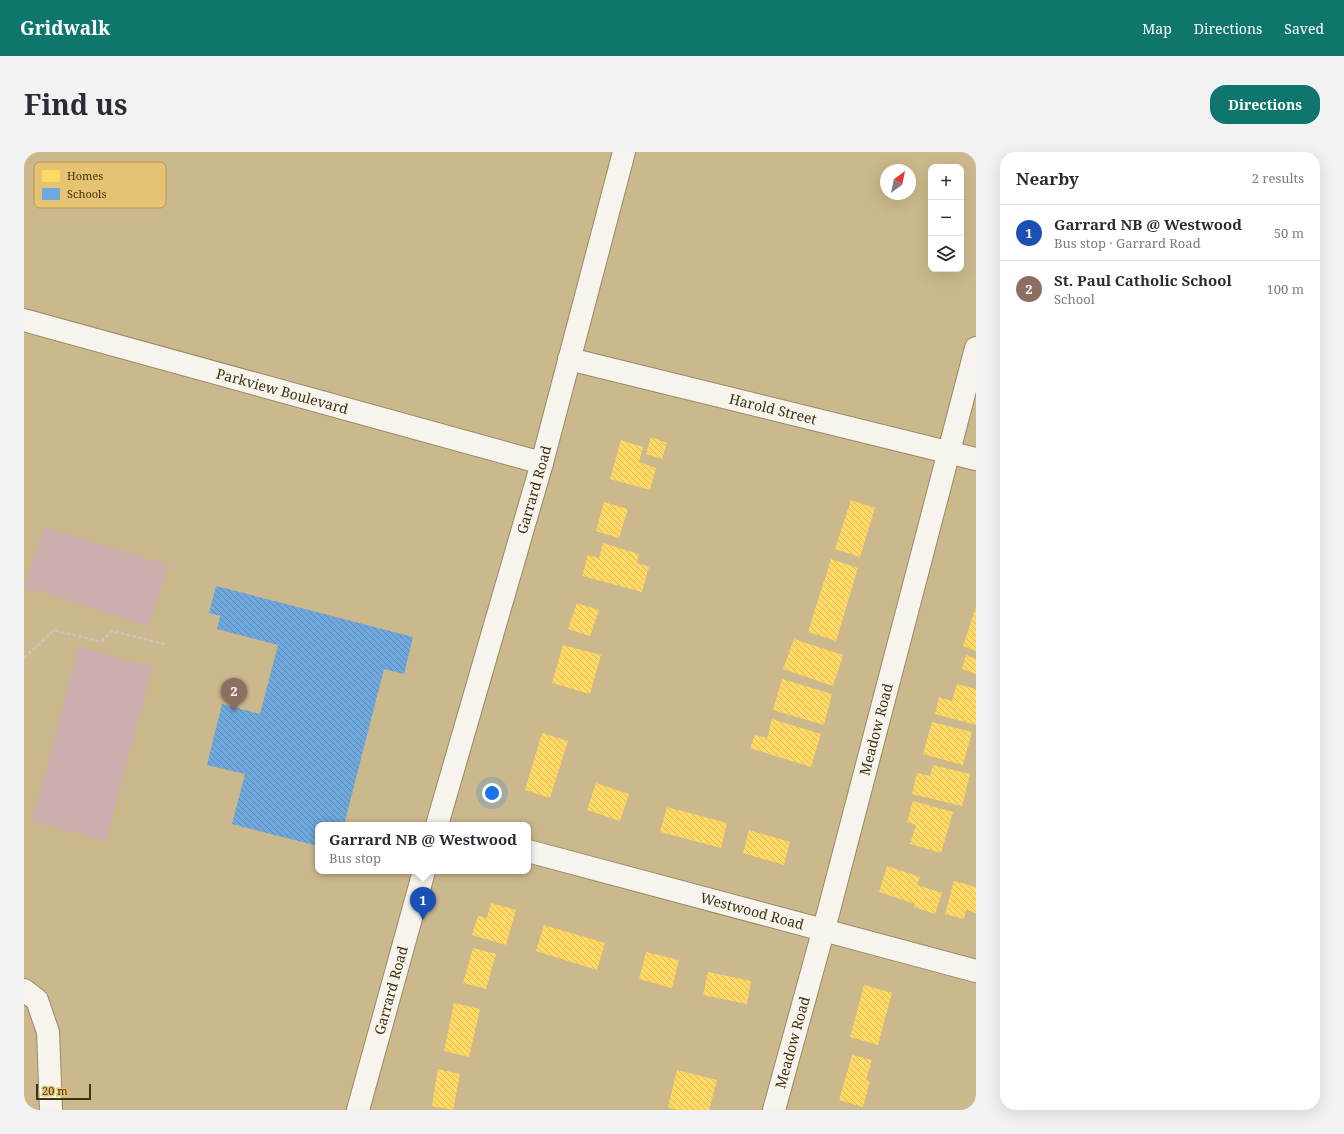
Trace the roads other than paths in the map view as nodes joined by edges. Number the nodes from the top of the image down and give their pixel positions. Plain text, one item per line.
1 (624, 152) edge
2 (24, 320) edge
3 (976, 348) edge
4 (569, 359) junction
5 (948, 452) junction
6 (976, 459) edge
7 (542, 463) junction
8 (438, 822) edge
9 (531, 853) edge
10 (423, 874) edge
11 (823, 931) junction
12 (976, 971) edge
13 (24, 990) edge
14 (51, 1110) edge
15 (358, 1110) edge
16 (774, 1110) edge

1 - 4 street, Garrard Road
2 - 7 street, Parkview Boulevard
3 - 5 street, Meadow Road
4 - 5 street, Harold Street
4 - 7 street, Garrard Road
5 - 6 street, Harold Street
5 - 11 street, Meadow Road
7 - 8 street, Garrard Road
9 - 11 street, Westwood Road
10 - 15 street, Garrard Road
11 - 12 street, Westwood Road
11 - 16 street, Meadow Road
13 - 14 street

